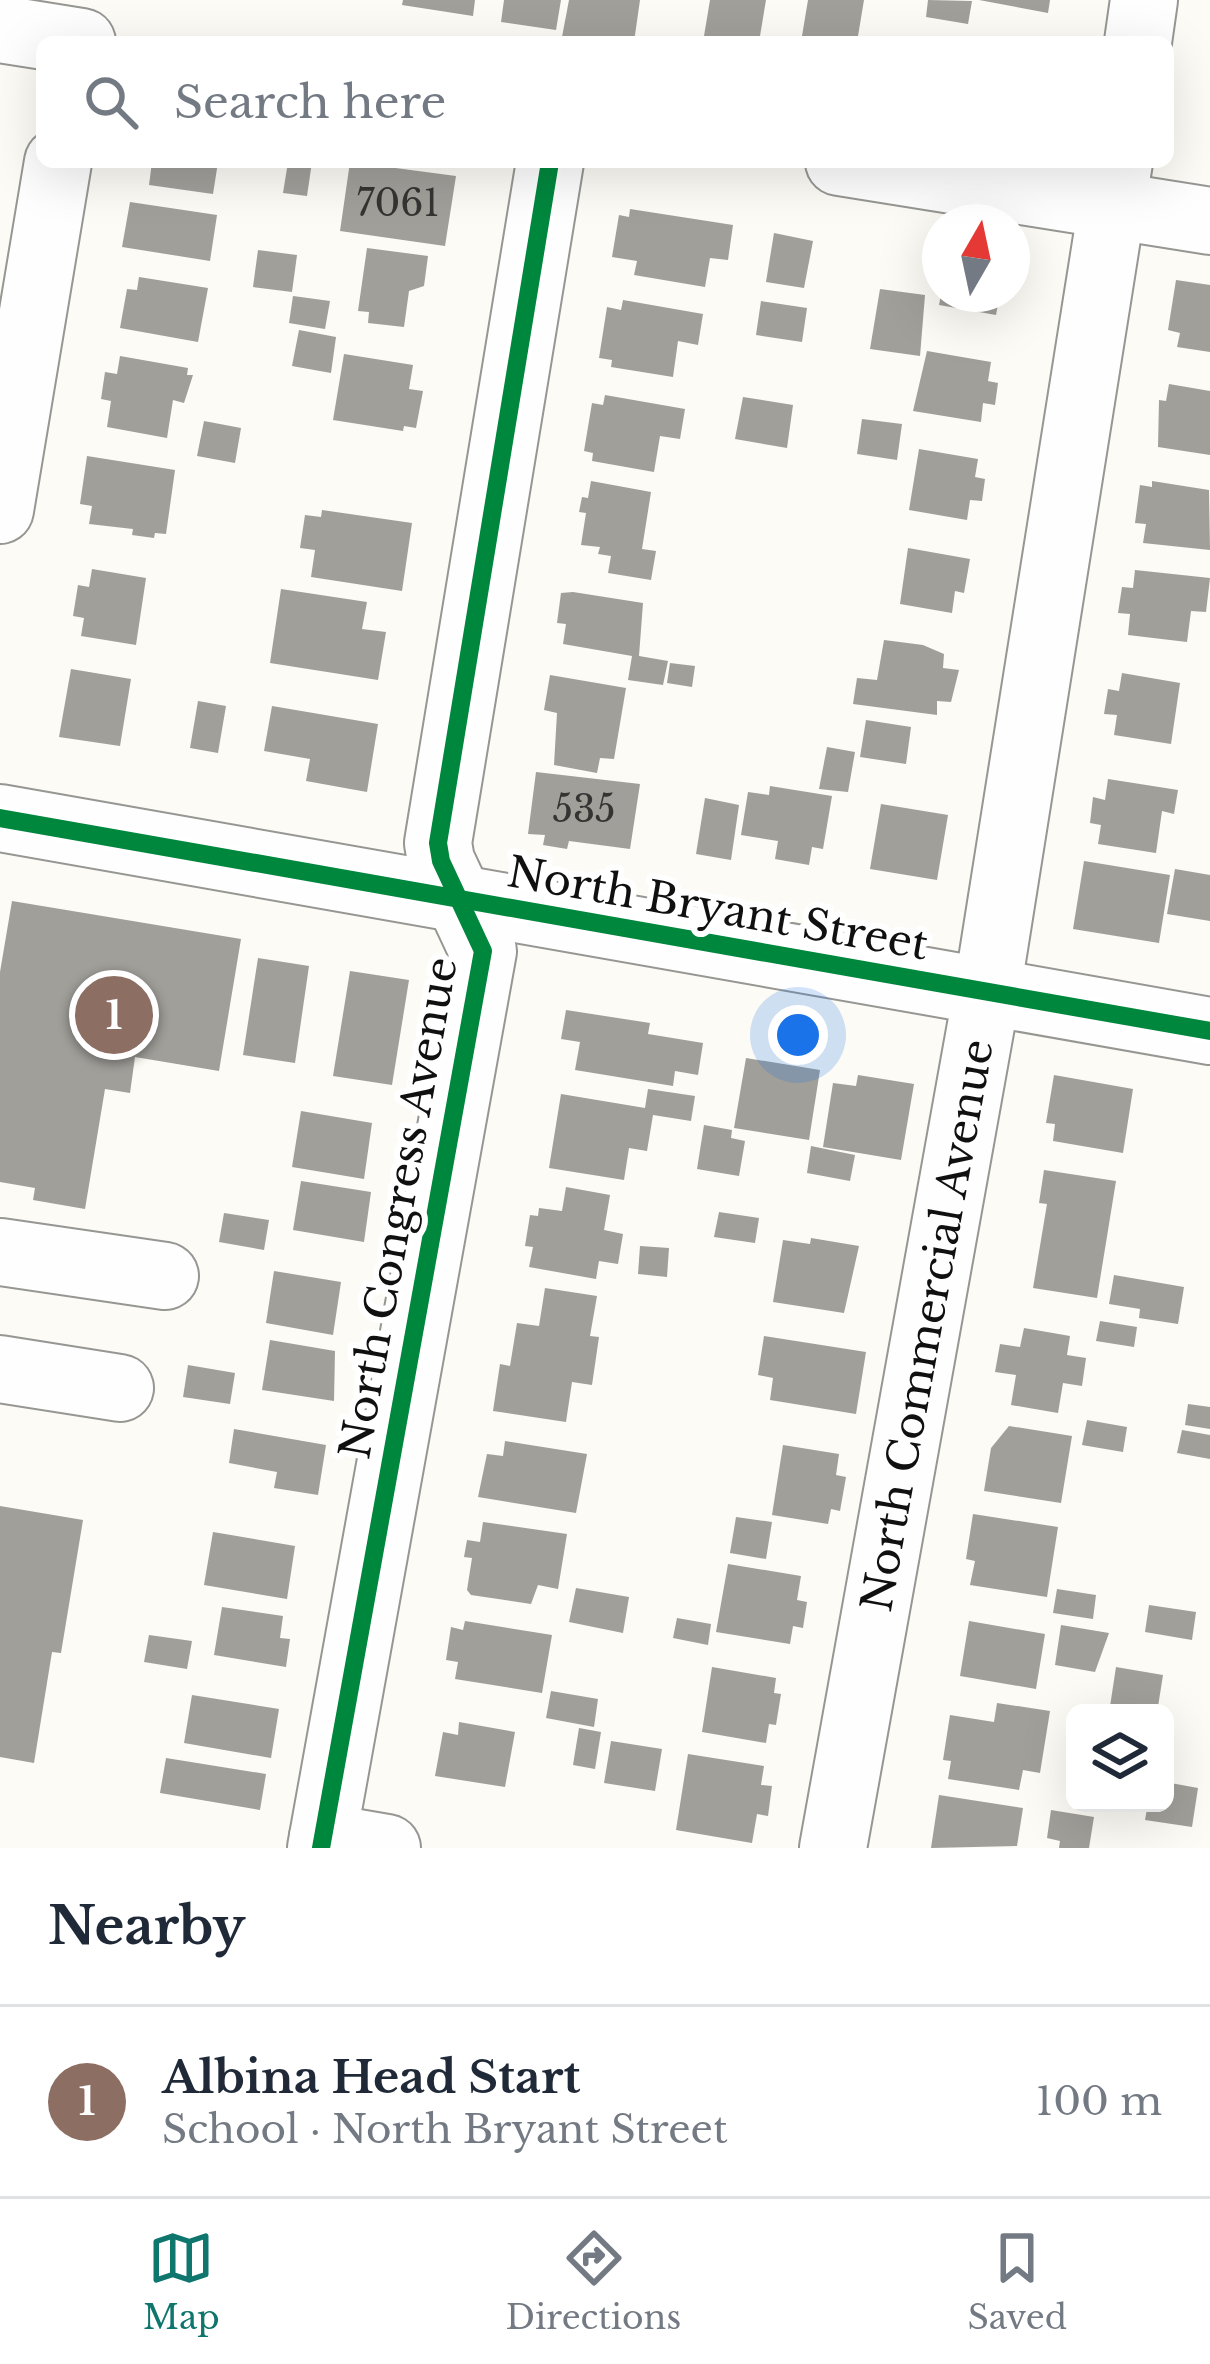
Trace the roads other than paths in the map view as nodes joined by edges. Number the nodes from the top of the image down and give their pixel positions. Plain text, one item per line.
1 (85, 0) edge
2 (1144, 0) edge
3 (0, 29) edge
4 (43, 36) edge
5 (80, 36) edge
6 (1139, 36) edge
7 (57, 168) edge
8 (549, 168) edge
9 (915, 168) edge
10 (1116, 184) edge
11 (1210, 221) edge
12 (0, 510) edge
13 (0, 818) edge
14 (460, 898) junction
15 (987, 992) junction
16 (1210, 1031) edge
17 (0, 1252) edge
18 (165, 1276) dead end
19 (0, 1370) edge
20 (120, 1388) dead end
21 (322, 1843) edge
22 (387, 1848) edge
23 (833, 1848) edge

1 - 5 street
2 - 6 street
3 - 4 street
7 - 12 street
8 - 14 street, North Congress Avenue
9 - 10 street
10 - 11 street
10 - 15 street, North Commercial Avenue
13 - 14 street, North Bryant Street
14 - 15 street, North Bryant Street
14 - 21 street, North Congress Avenue
15 - 16 street, North Bryant Street
15 - 23 street, North Commercial Avenue
17 - 18 street
19 - 20 street
21 - 22 street

